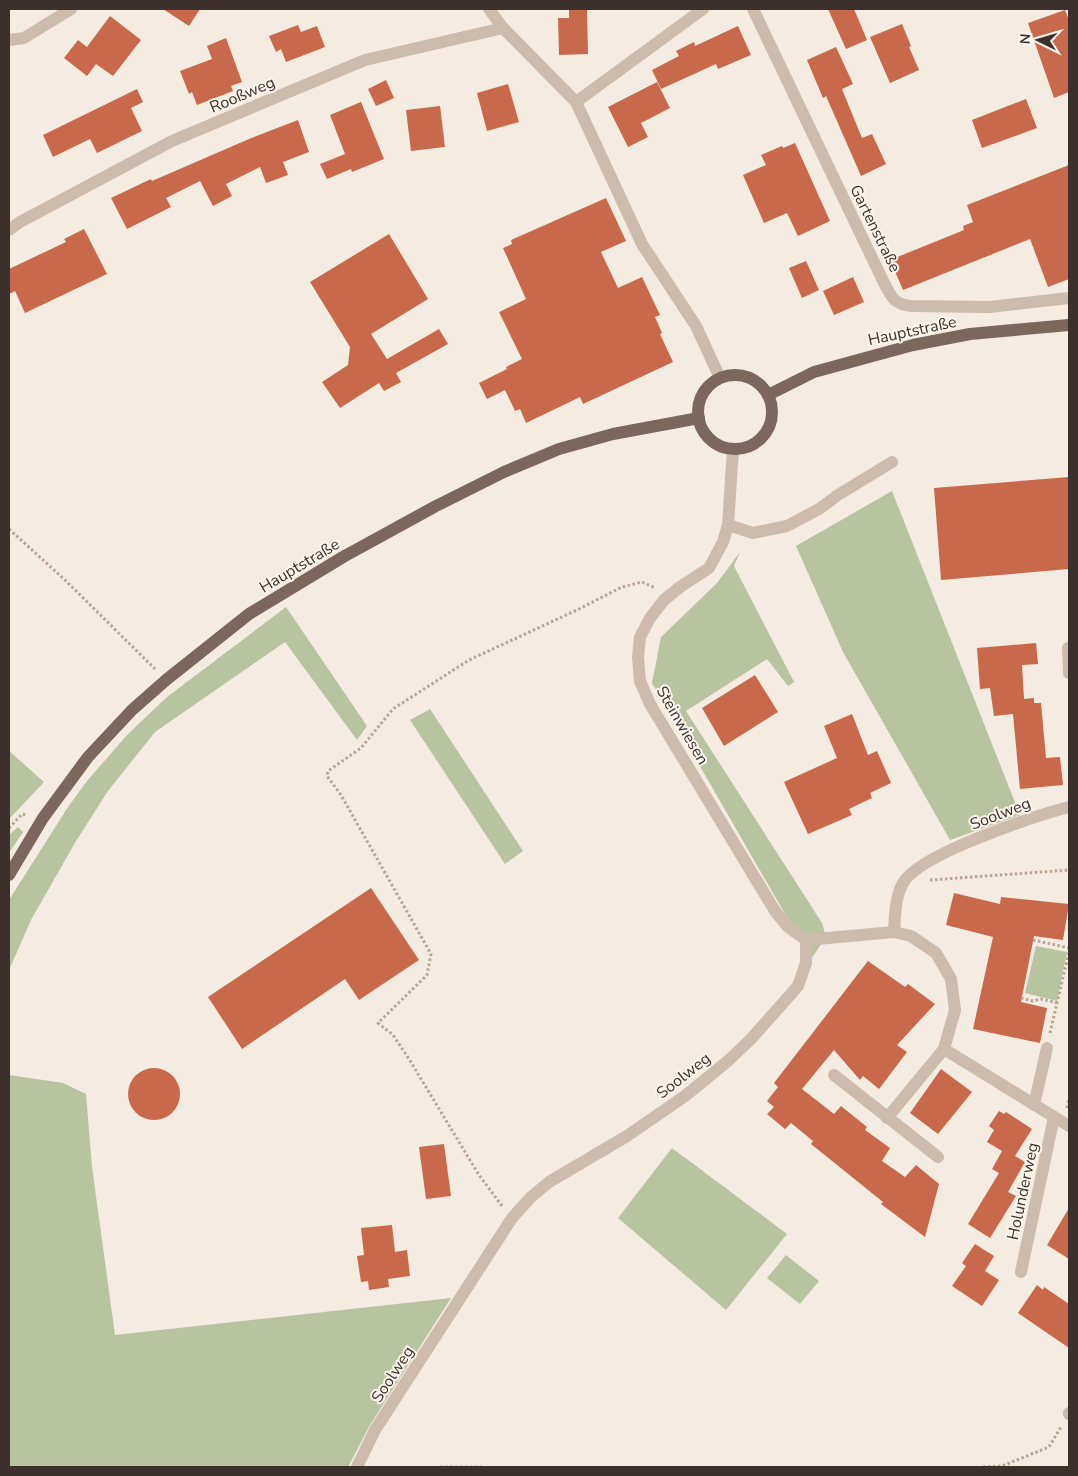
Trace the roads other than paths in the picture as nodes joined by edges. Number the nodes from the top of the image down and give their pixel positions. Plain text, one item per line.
1 (71, 9) edge
2 (489, 9) edge
3 (702, 9) edge
4 (753, 9) edge
5 (503, 28) junction
6 (9, 40) edge
7 (576, 102) junction
8 (9, 230) edge
9 (1069, 298) edge
10 (1069, 325) edge
11 (720, 378) junction
12 (768, 395) junction
13 (699, 418) junction
14 (733, 449) junction
15 (892, 462) dead end
16 (728, 525) junction
17 (1068, 648) dead end
18 (1069, 673) edge
19 (1069, 807) edge
20 (9, 875) edge
21 (894, 932) junction
22 (806, 940) junction
23 (1047, 1048) road end
24 (944, 1049) junction
25 (834, 1075) dead end
26 (1034, 1105) junction
27 (1054, 1117) junction
28 (888, 1118) junction
29 (1069, 1126) edge
30 (938, 1157) dead end
31 (1021, 1272) dead end
32 (357, 1467) edge

1 - 6 street
2 - 5 street
3 - 7 street
4 - 9 street, Gartenstraße
5 - 7 street
5 - 8 street, Rooßweg
7 - 11 street
10 - 12 main road, Hauptstraße
11 - 12 main road
11 - 13 main road
12 - 14 main road
13 - 14 main road
13 - 20 main road, Hauptstraße
14 - 16 street, Steinwiesen
15 - 16 street
16 - 22 street, Steinwiesen
17 - 18 street
19 - 21 street, Soolweg
21 - 22 street
21 - 24 street
22 - 32 street, Soolweg
23 - 26 street
24 - 26 street
24 - 28 street
25 - 28 street
26 - 27 street
27 - 29 street
27 - 31 street, Holunderweg
28 - 30 street

